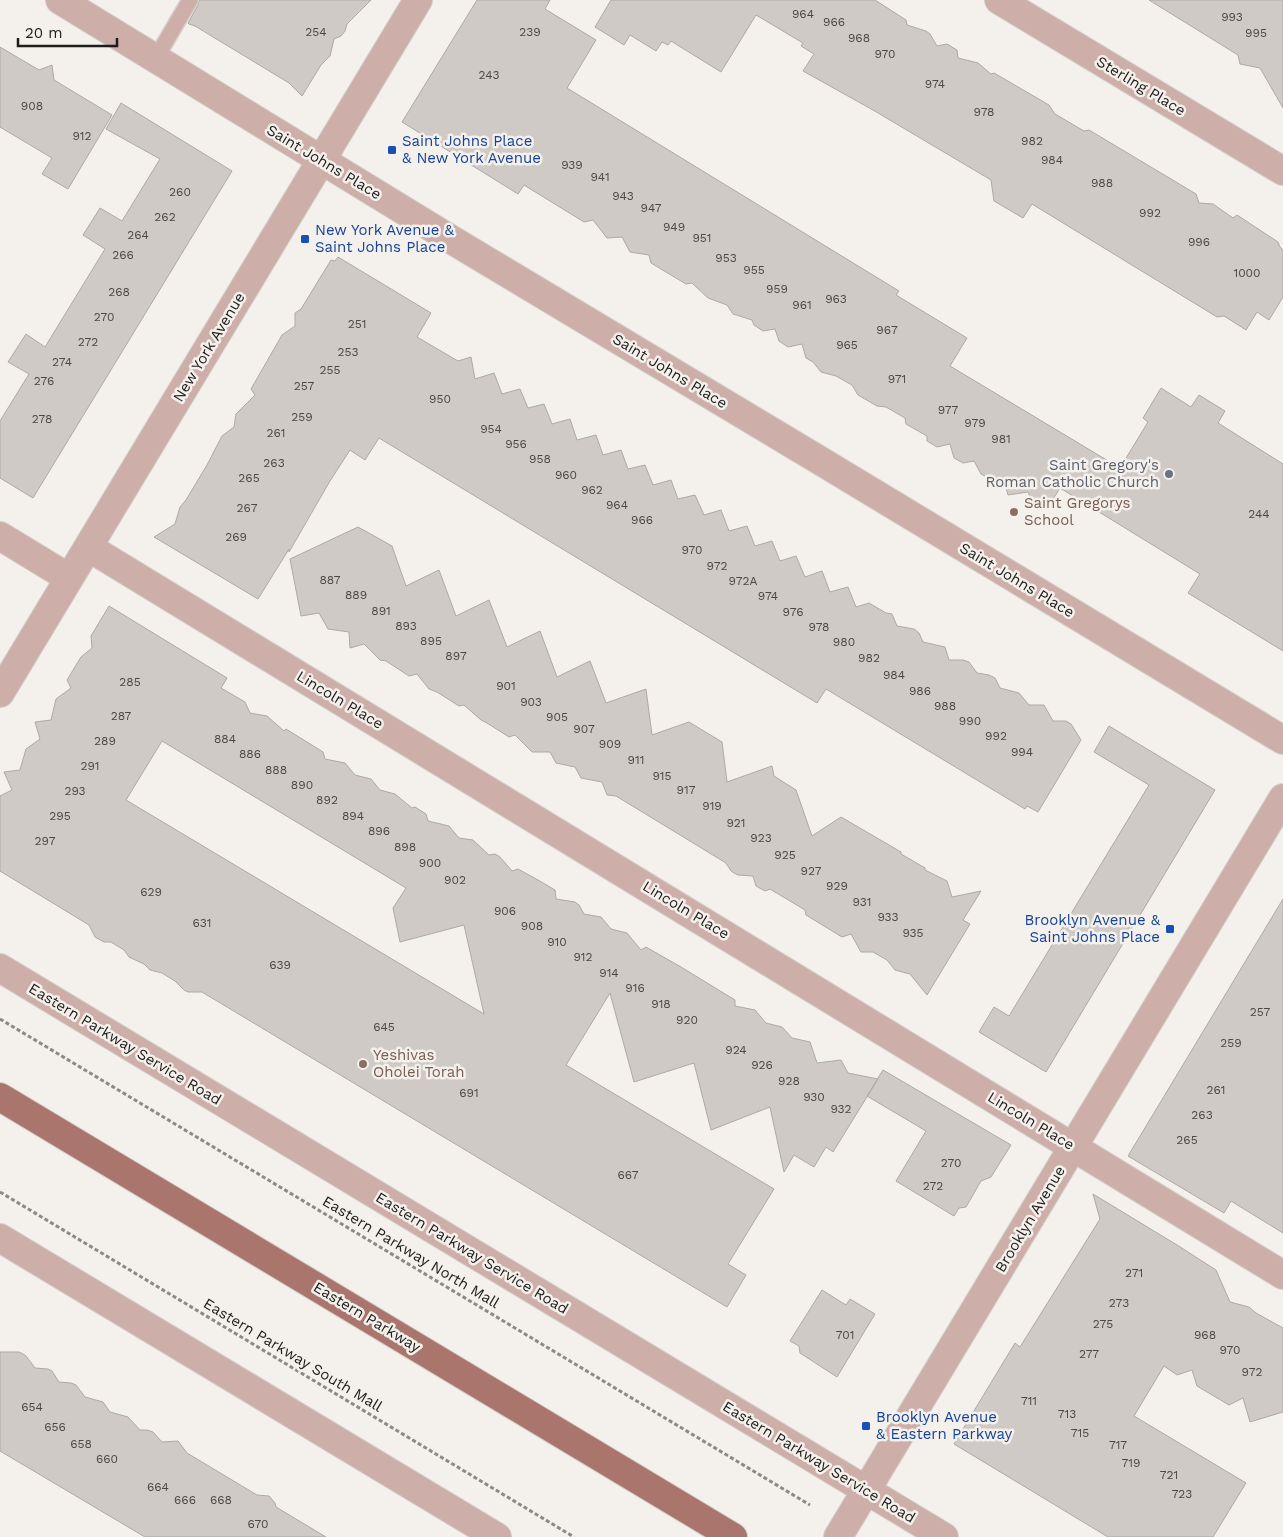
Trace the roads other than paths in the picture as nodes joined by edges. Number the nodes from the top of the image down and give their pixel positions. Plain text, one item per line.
1 (60, 0) edge
2 (190, 0) edge
3 (418, 0) edge
4 (999, 0) edge
5 (156, 58) junction
6 (321, 161) junction
7 (1283, 171) edge
8 (0, 536) edge
9 (88, 547) junction
10 (70, 578) junction
11 (0, 693) edge
12 (1283, 740) edge
13 (1283, 798) edge
14 (0, 968) edge
15 (0, 1097) edge
16 (1074, 1147) junction
17 (0, 1238) edge
18 (1283, 1275) edge
19 (866, 1490) junction
20 (497, 1537) edge
21 (733, 1537) edge
22 (838, 1537) edge
23 (944, 1537) edge

1 - 5 street, Saint Johns Place
2 - 5 lane
3 - 6 street, New York Avenue
4 - 7 street, Sterling Place
5 - 6 street, Saint Johns Place
6 - 9 street, New York Avenue
6 - 12 street, Saint Johns Place
8 - 10 street
9 - 10 street, New York Avenue
9 - 16 street, Lincoln Place
10 - 11 street, New York Avenue
13 - 16 street, Brooklyn Avenue
14 - 19 street, Eastern Parkway Service Road
15 - 21 main road, Eastern Parkway
16 - 18 street, Lincoln Place
16 - 19 street, Brooklyn Avenue
17 - 20 street
19 - 22 street, Brooklyn Avenue
19 - 23 street, Eastern Parkway Service Road

